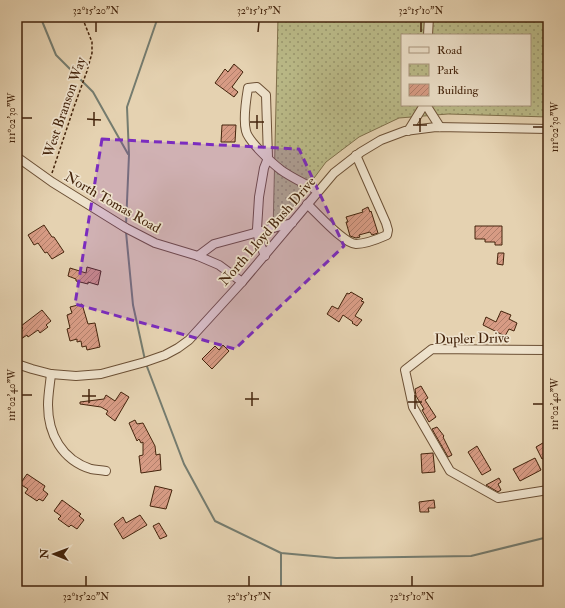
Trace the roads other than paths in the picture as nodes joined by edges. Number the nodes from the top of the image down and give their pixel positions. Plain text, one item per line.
1 (429, 17) edge
2 (428, 34) edge
3 (424, 106) edge
4 (426, 106) edge
5 (440, 127) junction
6 (548, 129) edge
7 (408, 131) junction
8 (356, 156) junction
9 (17, 157) edge
10 (268, 158) junction
11 (318, 191) junction
12 (308, 204) junction
13 (292, 223) junction
14 (257, 232) junction
15 (198, 256) junction
16 (264, 256) junction
17 (242, 282) junction
18 (548, 350) edge
19 (17, 364) edge
20 (51, 374) junction
21 (106, 471) dead end
22 (548, 490) edge

1 - 2 street
3 - 7 street
4 - 5 street
5 - 6 street, North Lloyd Bush Drive
5 - 7 street, North Lloyd Bush Drive
7 - 8 street, North Lloyd Bush Drive
8 - 11 street, North Lloyd Bush Drive
8 - 12 street
9 - 15 street, North Tomas Road
10 - 10 street
10 - 11 street
10 - 14 street
11 - 12 street, North Lloyd Bush Drive
12 - 13 street, North Lloyd Bush Drive
13 - 14 street
13 - 16 street, North Lloyd Bush Drive
14 - 15 street
14 - 16 street
15 - 17 street, North Tomas Road
16 - 17 street, North Lloyd Bush Drive
17 - 20 street, North Lloyd Bush Drive
18 - 22 street, Dupler Drive
19 - 20 street, North Lloyd Bush Drive
20 - 21 street

